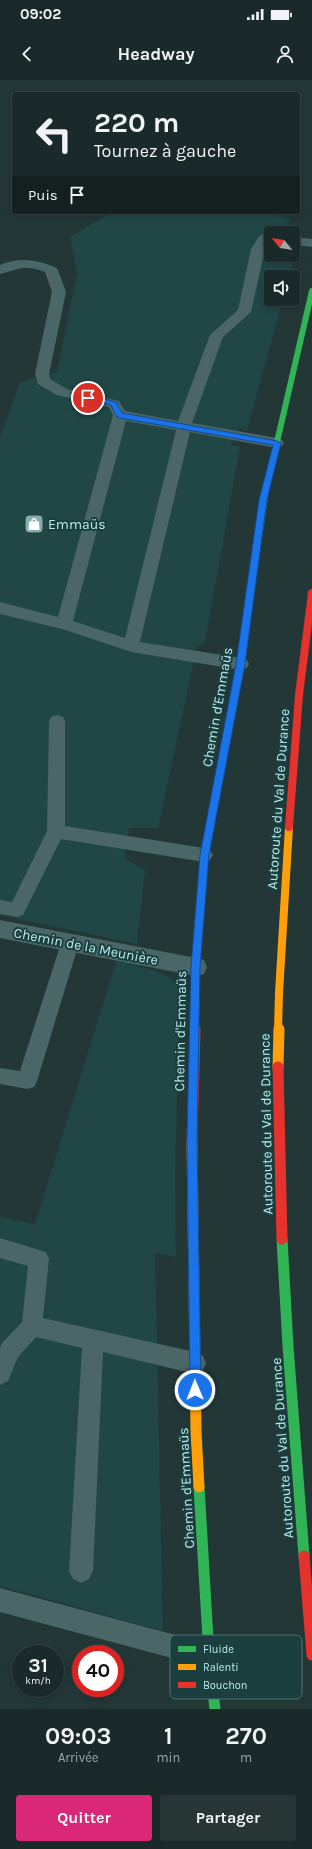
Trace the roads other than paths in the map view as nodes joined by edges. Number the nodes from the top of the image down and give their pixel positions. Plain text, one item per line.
1 (264, 240) edge
2 (300, 242) edge
3 (312, 243) edge
4 (0, 270) edge
5 (312, 291) edge
6 (120, 415) junction
7 (184, 426) junction
8 (277, 443) junction
9 (312, 593) edge
10 (0, 608) edge
11 (64, 624) junction
12 (131, 646) junction
13 (240, 664) junction
14 (57, 721) dead end
15 (56, 831) junction
16 (204, 855) junction
17 (0, 907) edge
18 (0, 929) edge
19 (70, 943) junction
20 (196, 967) junction
21 (0, 1076) edge
22 (0, 1248) edge
23 (32, 1326) junction
24 (94, 1340) junction
25 (195, 1363) junction
26 (0, 1374) edge
27 (81, 1570) dead end
28 (0, 1600) edge
29 (208, 1635) edge
30 (170, 1646) edge
31 (312, 1655) edge
32 (214, 1699) edge
33 (215, 1709) edge

1 - 7 lane
2 - 3 lane
4 - 6 lane
5 - 8 main road, Chemin d'Emmaüs
6 - 7 lane
6 - 11 lane
7 - 8 lane
7 - 12 lane
8 - 13 main road, Chemin d'Emmaüs
9 - 31 main road, Autoroute du Val de Durance
10 - 11 lane
11 - 12 lane
12 - 13 lane
13 - 16 main road, Chemin d'Emmaüs
14 - 15 lane
15 - 16 lane
15 - 17 lane
16 - 20 main road, Chemin d'Emmaüs
18 - 19 street, Chemin de la Meunière
19 - 20 street, Chemin de la Meunière
19 - 21 lane
20 - 25 main road, Chemin d'Emmaüs
22 - 23 lane
23 - 24 lane
23 - 26 lane
24 - 25 lane
24 - 27 lane
25 - 29 main road, Chemin d'Emmaüs
28 - 30 lane
32 - 33 main road, Chemin d'Emmaüs

